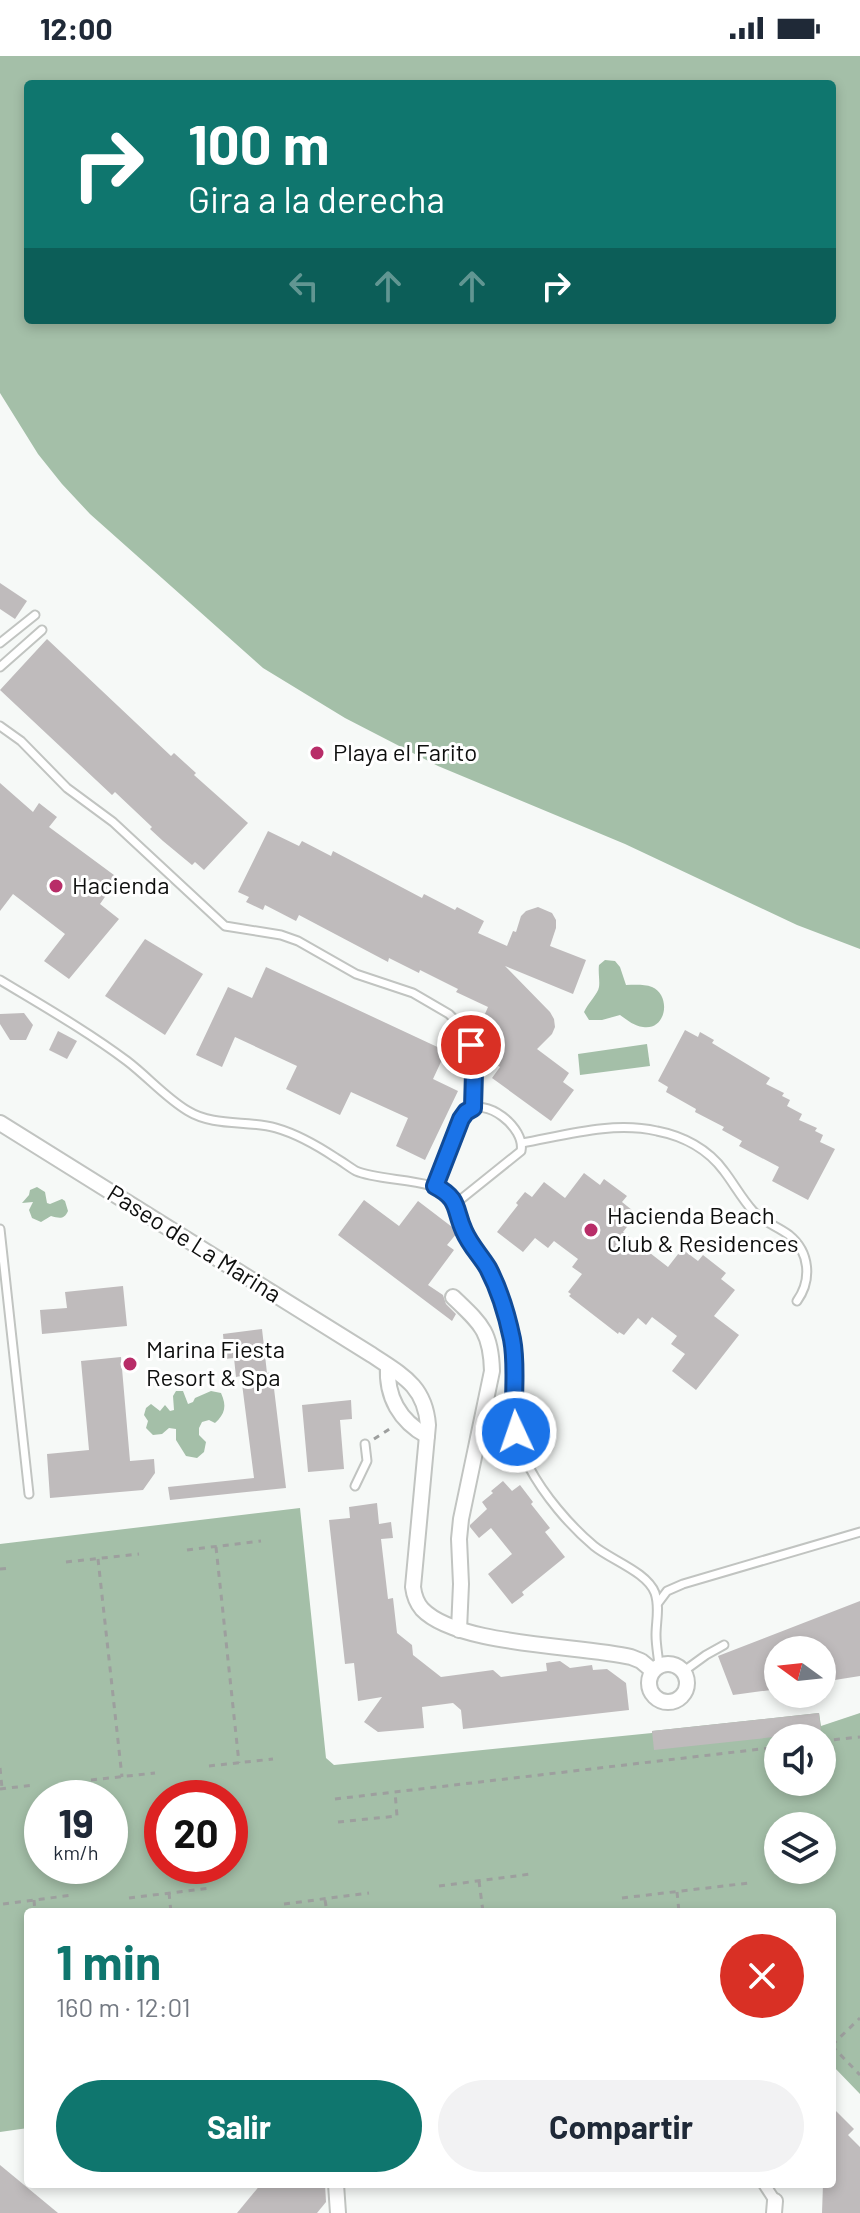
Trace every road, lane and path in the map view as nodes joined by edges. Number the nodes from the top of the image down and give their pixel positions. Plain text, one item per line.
1 (35, 615) dead end
2 (42, 630) dead end
3 (0, 643) edge
4 (0, 667) edge
5 (0, 726) edge
6 (0, 980) edge
7 (473, 1108) junction
8 (0, 1123) edge
9 (522, 1143) junction
10 (435, 1186) junction
11 (455, 1204) junction
12 (0, 1229) edge
13 (453, 1297) dead end
14 (797, 1301) dead end
15 (388, 1366) junction
16 (404, 1419) junction
17 (427, 1436) junction
18 (365, 1444) joint
19 (355, 1486) dead end
20 (29, 1494) dead end
21 (860, 1532) edge
22 (261, 1541) dead end
23 (216, 1547) junction
24 (187, 1550) dead end
25 (139, 1554) dead end
26 (98, 1559) junction
27 (66, 1562) dead end
28 (10, 1568) dead end
29 (0, 1569) edge
30 (657, 1605) junction
31 (459, 1630) junction
32 (724, 1645) dead end
33 (656, 1668) junction
34 (684, 1671) junction
35 (860, 1737) edge
36 (836, 1740) edge
37 (764, 1749) edge
38 (273, 1759) dead end
39 (239, 1763) junction
40 (209, 1766) dead end
41 (0, 1768) edge
42 (155, 1773) dead end
43 (122, 1777) junction
44 (91, 1780) dead end
45 (24, 1786) edge
46 (1, 1789) edge
47 (395, 1792) junction
48 (335, 1799) dead end
49 (338, 1822) dead end
50 (531, 1874) dead end
51 (479, 1881) junction
52 (749, 1883) dead end
53 (439, 1886) dead end
54 (211, 1888) dead end
55 (677, 1892) junction
56 (169, 1893) junction
57 (369, 1893) dead end
58 (73, 1895) dead end
59 (129, 1898) dead end
60 (325, 1898) junction
61 (622, 1898) dead end
62 (34, 1900) junction
63 (3, 1904) dead end
64 (284, 1904) dead end
65 (35, 1908) edge
66 (171, 1908) edge
67 (326, 1908) edge
68 (482, 1908) edge
69 (679, 1908) edge
70 (860, 2018) edge
71 (836, 2042) edge
72 (836, 2050) edge
73 (860, 2075) edge
74 (336, 2188) edge
75 (766, 2188) edge
76 (774, 2207) edge
77 (338, 2213) edge

1 - 3 lane
2 - 4 lane
5 - 7 lane
6 - 10 lane
7 - 9 lane
7 - 10 lane
8 - 15 street, Paseo de La Marina
9 - 11 lane
9 - 14 lane
10 - 11 lane
11 - 30 lane
12 - 20 lane
13 - 31 street
15 - 16 street
15 - 17 street, Paseo de La Marina
16 - 17 street
16 - 18 path
17 - 31 street, Paseo de La Marina
18 - 19 lane
21 - 30 lane
22 - 23 path
23 - 24 path
23 - 39 path
25 - 26 path
26 - 27 path
26 - 43 path
28 - 29 path
30 - 33 lane
31 - 33 street, Paseo de La Marina
32 - 34 lane
33 - 34 street, Paseo de La Marina
33 - 34 street
35 - 36 path
37 - 47 path
38 - 39 path
39 - 40 path
41 - 46 path
42 - 43 path
43 - 44 path
45 - 46 path
47 - 48 path
47 - 49 path
50 - 51 path
51 - 53 path
51 - 68 path
52 - 55 path
54 - 56 path
55 - 61 path
55 - 69 path
56 - 59 path
56 - 66 path
57 - 60 path
58 - 62 path
60 - 64 path
60 - 67 path
62 - 63 path
62 - 65 path
70 - 71 path
72 - 73 path
74 - 77 street
75 - 76 street

